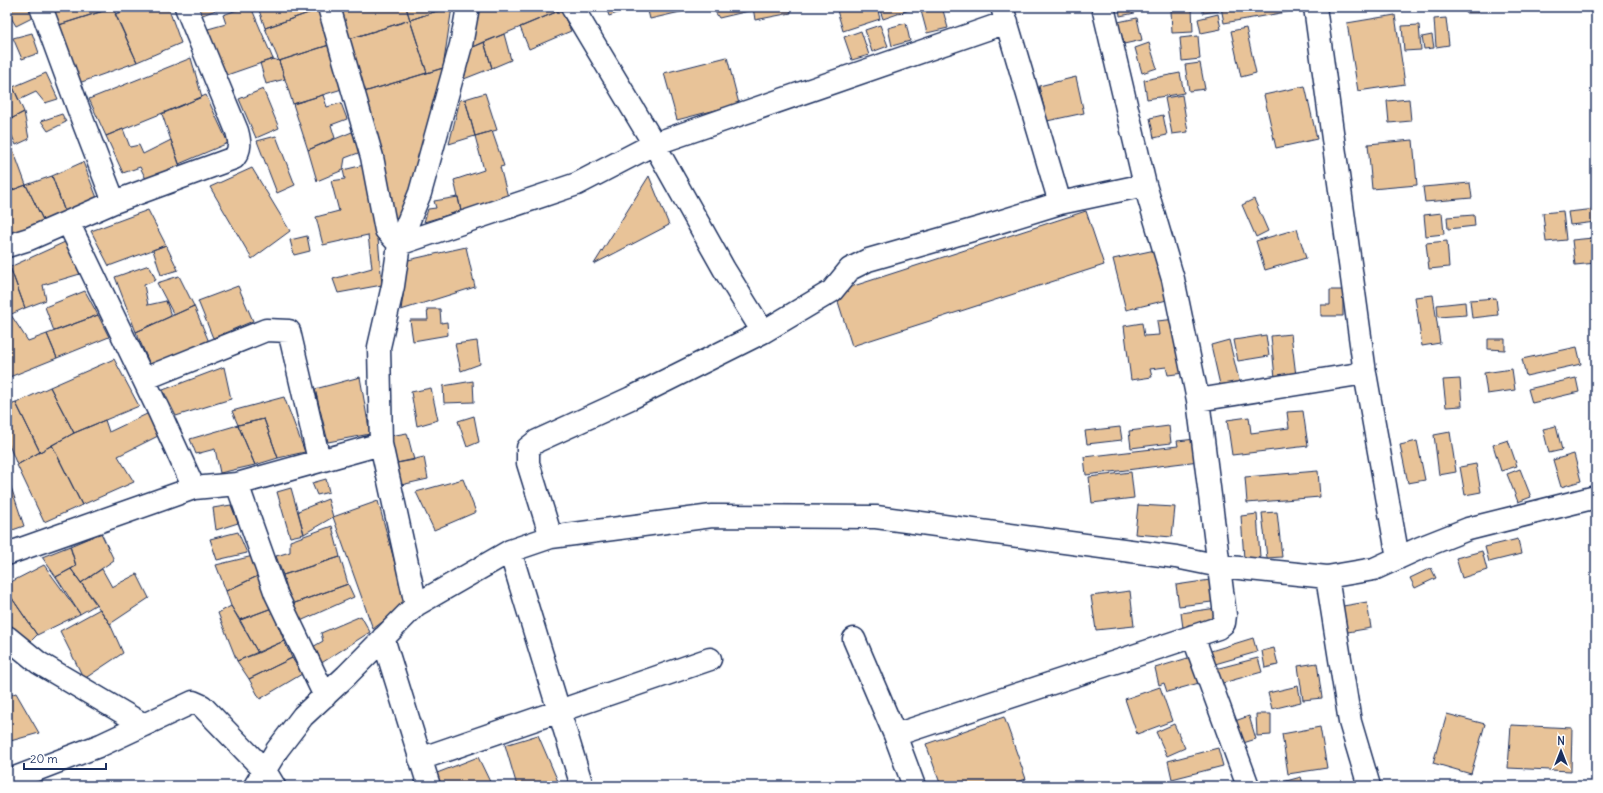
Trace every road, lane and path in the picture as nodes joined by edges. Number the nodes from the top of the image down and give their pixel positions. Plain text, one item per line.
1 (42, 7) edge
2 (186, 7) edge
3 (329, 7) edge
4 (468, 7) edge
5 (572, 7) edge
6 (1103, 7) edge
7 (1315, 7) edge
8 (1004, 15) edge
9 (654, 144) junction
10 (1145, 185) junction
11 (114, 202) junction
12 (1060, 203) junction
13 (68, 222) junction
14 (399, 244) junction
15 (7, 246) edge
16 (764, 332) junction
17 (1365, 373) junction
18 (144, 379) junction
19 (1198, 400) junction
20 (380, 444) junction
21 (319, 460) junction
22 (237, 484) junction
23 (194, 488) junction
24 (1596, 497) edge
25 (551, 537) junction
26 (510, 551) junction
27 (7, 554) edge
28 (1398, 558) junction
29 (1220, 566) junction
30 (1326, 577) junction
31 (416, 605) junction
32 (1193, 636) junction
33 (7, 637) edge
34 (383, 638) junction
35 (854, 639) dead end
36 (710, 659) dead end
37 (324, 696) junction
38 (559, 712) junction
39 (144, 725) junction
40 (895, 735) junction
41 (420, 760) junction
42 (7, 781) edge
43 (265, 781) edge
44 (429, 786) edge
45 (582, 786) edge
46 (914, 786) edge
47 (1248, 786) edge
48 (1368, 786) edge

1 - 11 street
2 - 11 street
3 - 14 street
4 - 14 street
5 - 9 street
6 - 10 street
7 - 17 street
8 - 9 street
8 - 12 street
9 - 14 street
9 - 16 street
10 - 12 street
10 - 19 street
11 - 13 street
12 - 16 street
13 - 15 street
13 - 18 street
14 - 20 street
16 - 25 street
17 - 19 street
17 - 28 street
18 - 21 street
18 - 23 street
19 - 29 street
20 - 21 street
20 - 31 street
21 - 22 street
22 - 23 street
22 - 37 street
23 - 27 street
24 - 28 street
25 - 26 street
25 - 29 street
26 - 31 street
26 - 38 street
28 - 30 street
29 - 30 street
29 - 32 street
30 - 48 street
31 - 34 street
32 - 40 street
32 - 47 street
33 - 39 street
34 - 37 street
34 - 41 street
35 - 40 street
36 - 38 street
37 - 43 street
38 - 41 street
38 - 45 street
39 - 42 street
39 - 43 street
40 - 46 street
41 - 44 street

